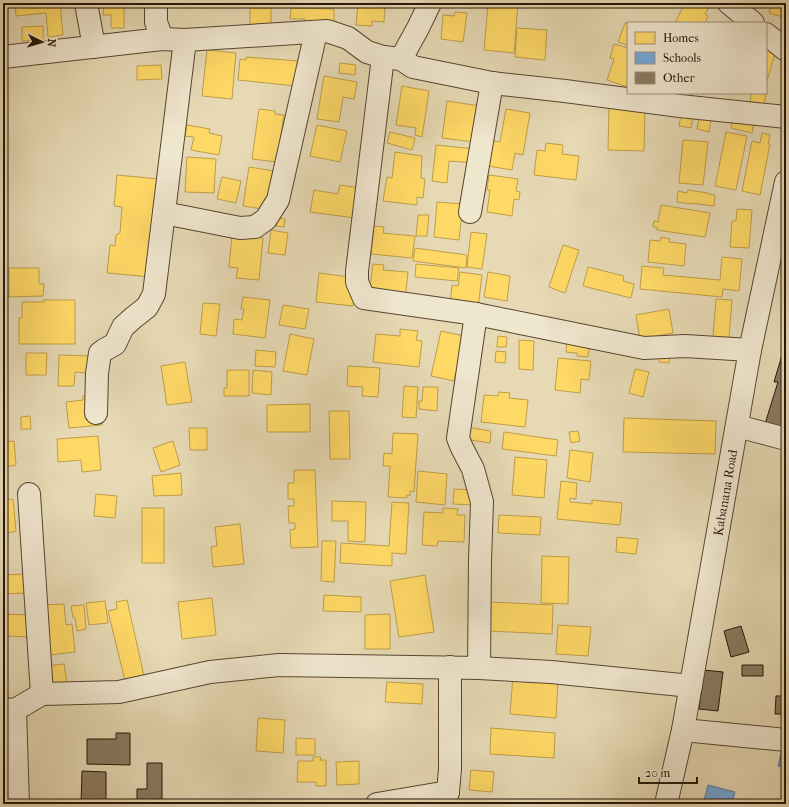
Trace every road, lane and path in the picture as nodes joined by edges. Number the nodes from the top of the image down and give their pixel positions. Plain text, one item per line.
1 (86, 3) edge
2 (156, 3) edge
3 (430, 3) edge
4 (729, 3) edge
5 (752, 22) edge
6 (316, 32) junction
7 (767, 35) edge
8 (162, 39) junction
9 (185, 40) junction
10 (94, 47) junction
11 (786, 50) edge
12 (3, 57) edge
13 (392, 58) junction
14 (492, 83) junction
15 (786, 117) edge
16 (786, 182) edge
17 (470, 212) dead end
18 (164, 213) junction
19 (476, 314) junction
20 (750, 350) junction
21 (96, 414) dead end
22 (737, 426) junction
23 (786, 439) edge
24 (29, 494) dead end
25 (450, 667) junction
26 (479, 668) junction
27 (691, 686) junction
28 (42, 694) junction
29 (9, 709) edge
30 (683, 730) junction
31 (786, 740) edge
32 (446, 798) edge
33 (18, 804) edge
34 (377, 804) edge
35 (666, 804) edge

1 - 10 street
2 - 8 street
3 - 13 street
4 - 5 street
6 - 9 street
6 - 13 street
6 - 18 street
7 - 11 street
8 - 9 street
8 - 10 street
9 - 18 street
10 - 12 street
13 - 14 street
13 - 19 street
14 - 15 street
14 - 17 street
16 - 20 street, Kabanana Road
18 - 21 street
19 - 20 street
19 - 26 street
20 - 22 street, Kabanana Road
22 - 23 street
22 - 27 street, Kabanana Road
24 - 28 street
25 - 26 street
25 - 28 street
25 - 32 street
26 - 27 street
27 - 30 street, Kabanana Road
28 - 29 street
29 - 33 street
30 - 31 street
30 - 35 street, Kabanana Road
32 - 34 street

